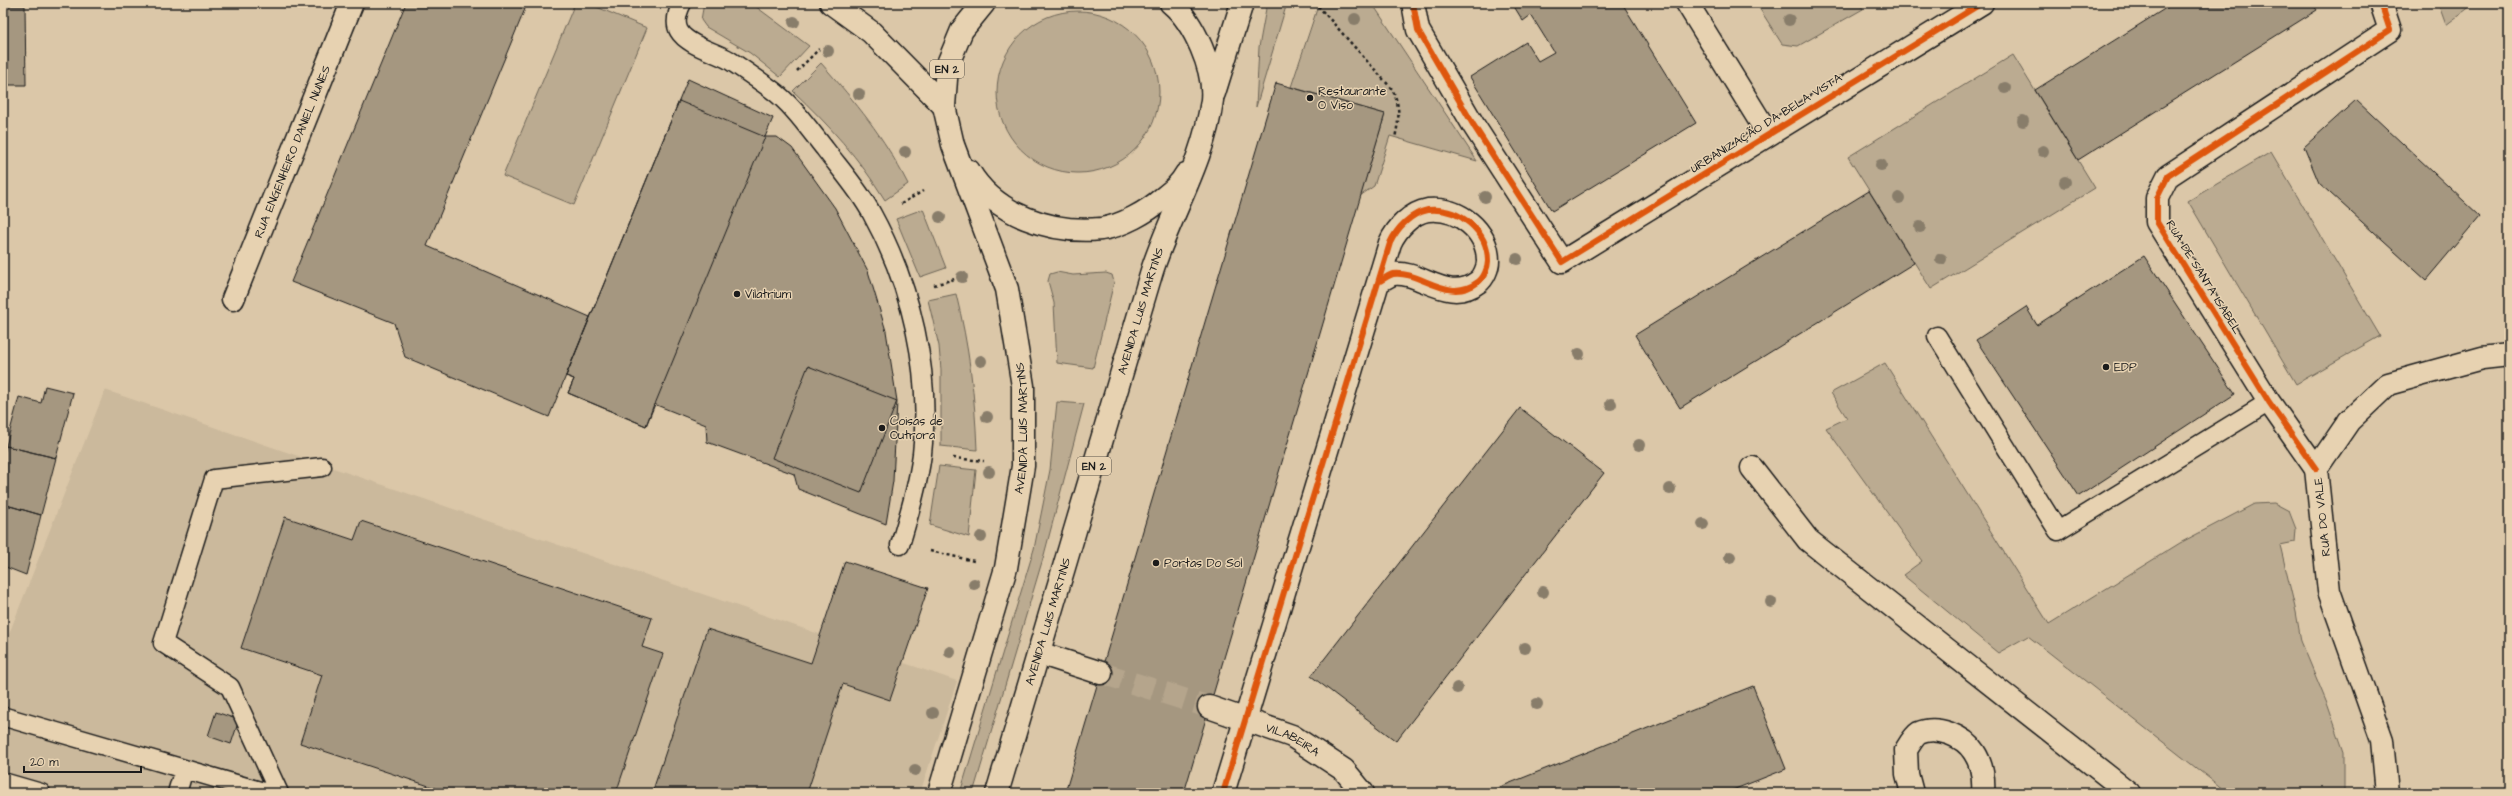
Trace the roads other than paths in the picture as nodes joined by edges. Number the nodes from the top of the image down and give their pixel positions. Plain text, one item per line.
1 (352, 3) edge
2 (682, 3) edge
3 (831, 3) edge
4 (984, 3) edge
5 (1171, 3) edge
6 (1242, 3) edge
7 (1413, 3) edge
8 (1687, 3) edge
9 (1982, 3) edge
10 (2380, 3) edge
11 (1212, 98) junction
12 (944, 106) junction
13 (1768, 134) junction
14 (1204, 143) junction
15 (953, 145) junction
16 (1380, 281) junction
17 (233, 299) dead end
18 (1937, 336) dead end
19 (2509, 356) edge
20 (2269, 402) junction
21 (322, 467) dead end
22 (1752, 468) dead end
23 (2316, 469) junction
24 (900, 545) road end
25 (1039, 653) junction
26 (1101, 673) tunnel mouth
27 (1209, 707) tunnel mouth
28 (6, 717) dead end
29 (1246, 719) junction
30 (184, 769) junction
31 (3, 782) edge
32 (41, 793) edge
33 (176, 793) edge
34 (267, 793) edge
35 (279, 793) edge
36 (939, 793) edge
37 (997, 793) edge
38 (1223, 793) edge
39 (1363, 793) edge
40 (1912, 793) edge
41 (1983, 793) edge
42 (2129, 793) edge
43 (2387, 793) edge

1 - 17 street, RUA ENGENHEIRO DANIEL NUNES
2 - 24 lane
3 - 12 street
4 - 12 street, AVENIDA LUÍS MARTINS / EN 2
5 - 11 street, EN 2
6 - 11 street, EN 2
7 - 13 street, URBANIZAÇÃO DA BELA VISTA
8 - 13 street
9 - 13 street, URBANIZAÇÃO DA BELA VISTA
10 - 20 street, RUA DE SANTA ISABEL
11 - 14 street, EN 2
12 - 15 street, AVENIDA LUÍS MARTINS / EN 2
14 - 15 street, EN 2
14 - 25 street, AVENIDA LUIS MARTINS / EN 2
15 - 36 street, AVENIDA LUÍS MARTINS / EN 2
16 - 16 street
16 - 29 street
18 - 20 lane
19 - 23 street, RUA DO VALE
20 - 23 street, RUA DE SANTA ISABEL
21 - 35 lane
22 - 42 street
23 - 43 street, RUA DO VALE
25 - 26 street
25 - 37 street, AVENIDA LUIS MARTINS / EN 2
27 - 29 street, VILABEIRA
28 - 30 lane
29 - 38 street
29 - 39 street, VILABEIRA
30 - 33 lane
30 - 34 lane
31 - 32 lane
40 - 41 street

